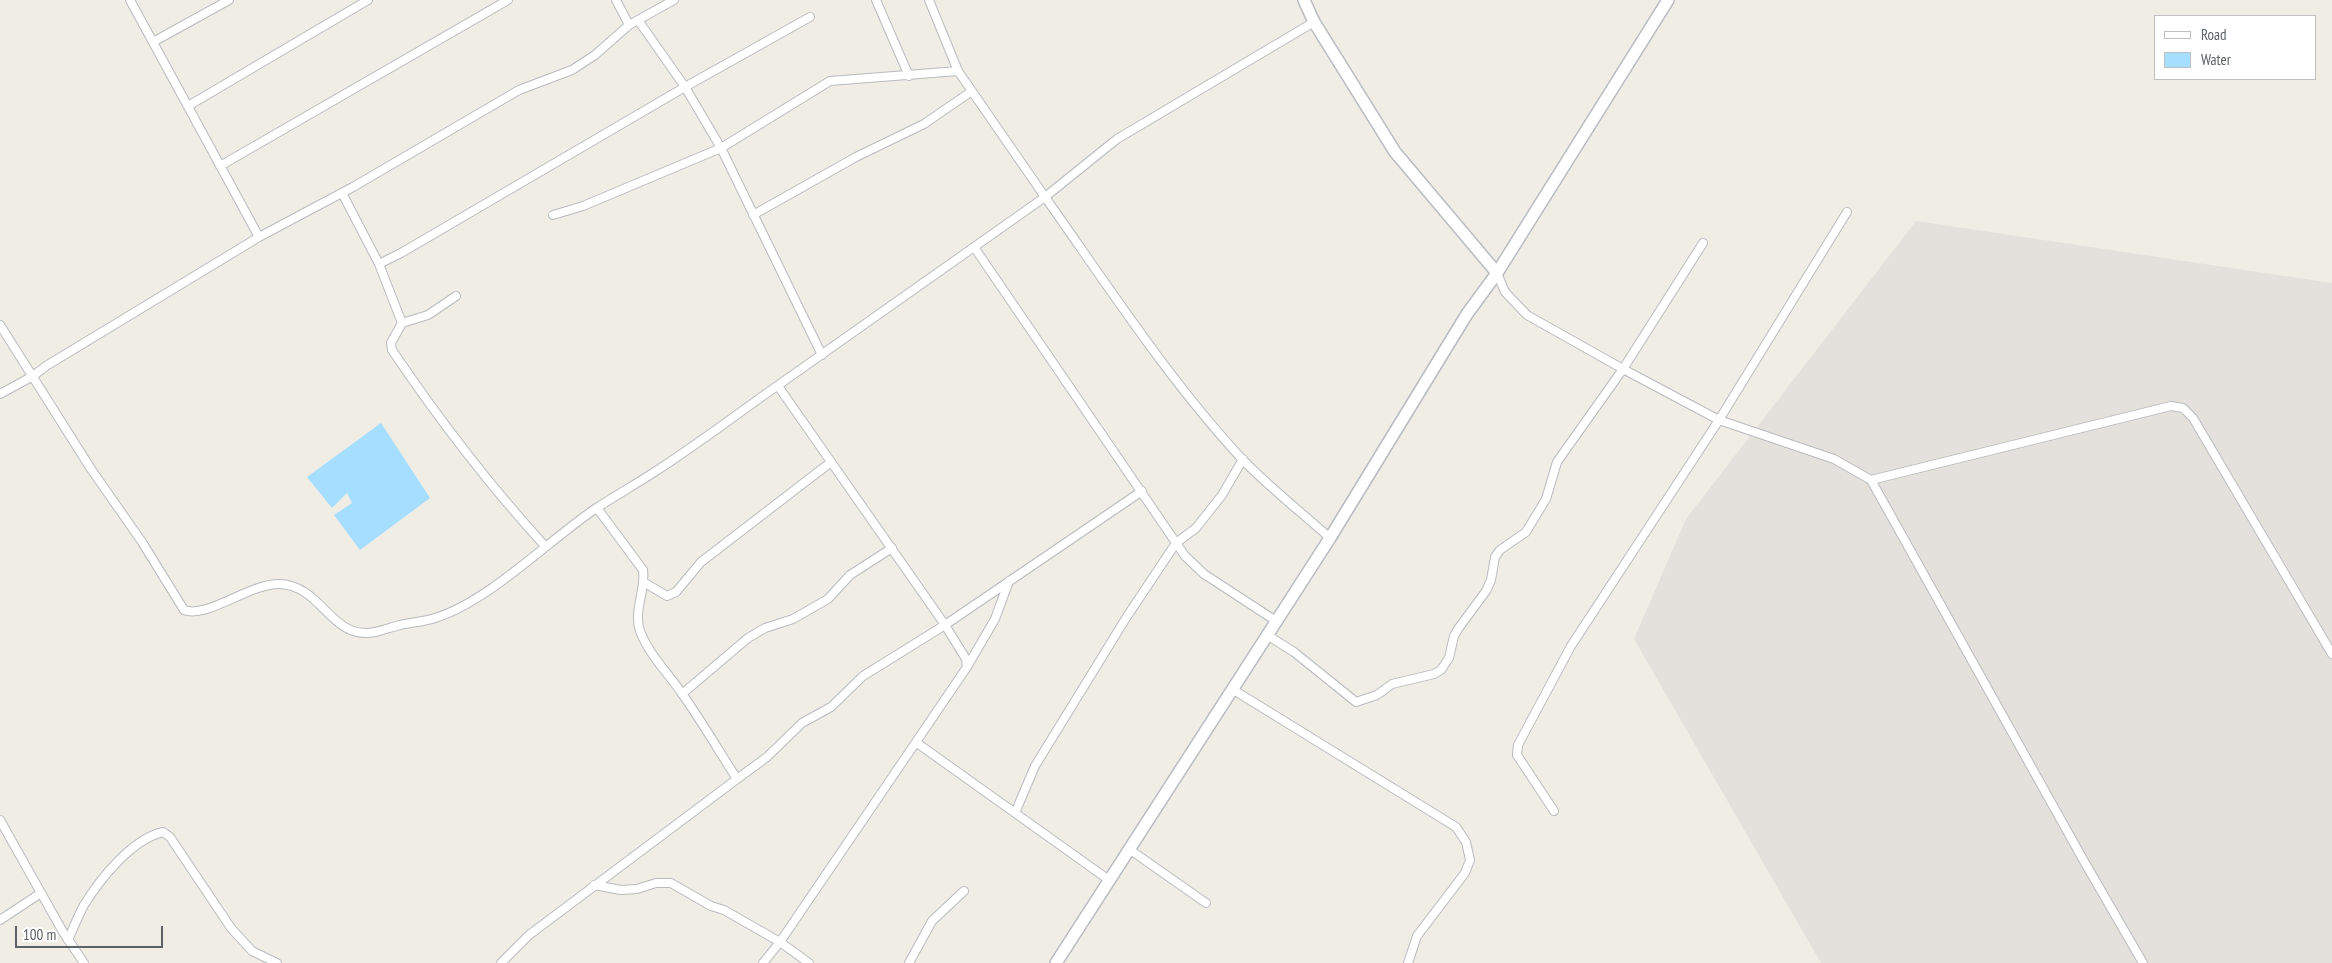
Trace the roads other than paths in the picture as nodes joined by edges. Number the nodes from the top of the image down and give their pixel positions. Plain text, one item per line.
1 (130, 0) edge
2 (229, 0) edge
3 (368, 0) edge
4 (508, 0) edge
5 (616, 0) edge
6 (674, 0) edge
7 (876, 0) edge
8 (929, 0) edge
9 (1304, 0) edge
10 (1668, 0) edge
11 (810, 17) dead end
12 (638, 20) junction
13 (1314, 22) junction
14 (629, 25) junction
15 (153, 42) junction
16 (958, 71) junction
17 (909, 76) junction
18 (685, 87) junction
19 (972, 91) junction
20 (188, 106) junction
21 (721, 148) junction
22 (220, 166) junction
23 (342, 192) junction
24 (1045, 197) junction
25 (1847, 212) dead end
26 (553, 215) dead end
27 (753, 215) junction
28 (260, 237) junction
29 (1703, 243) dead end
30 (974, 248) junction
31 (379, 264) junction
32 (1497, 273) junction
33 (456, 296) dead end
34 (402, 322) junction
35 (0, 324) edge
36 (822, 355) junction
37 (1623, 369) junction
38 (33, 376) junction
39 (778, 386) junction
40 (0, 394) edge
41 (1719, 420) junction
42 (1243, 460) junction
43 (831, 462) junction
44 (1871, 480) junction
45 (1142, 491) junction
46 (597, 508) junction
47 (1330, 538) junction
48 (1176, 543) junction
49 (545, 546) junction
50 (892, 548) junction
51 (1010, 581) junction
52 (645, 583) junction
53 (1276, 621) junction
54 (945, 624) junction
55 (1267, 635) junction
56 (2332, 654) edge
57 (967, 667) junction
58 (1232, 689) junction
59 (682, 694) junction
60 (917, 743) junction
61 (738, 779) junction
62 (1554, 811) dead end
63 (1015, 814) junction
64 (0, 820) edge
65 (1129, 849) junction
66 (1109, 880) junction
67 (594, 885) junction
68 (964, 891) dead end
69 (42, 893) junction
70 (1206, 904) dead end
71 (0, 920) edge
72 (68, 940) junction
73 (780, 942) junction
74 (84, 963) edge
75 (277, 963) edge
76 (501, 963) edge
77 (763, 963) edge
78 (809, 963) edge
79 (909, 963) edge
80 (1056, 963) edge
81 (1408, 963) edge
82 (2143, 963) edge

1 - 15 street
2 - 15 street
3 - 20 street
4 - 22 street
5 - 14 street
6 - 12 street
7 - 17 street
8 - 16 street
9 - 13 main road
10 - 32 main road
11 - 18 street
12 - 14 street
12 - 18 street
13 - 24 street
13 - 32 main road
14 - 23 street
15 - 20 street
16 - 17 street
16 - 19 street
17 - 21 street
18 - 21 street
18 - 31 street
19 - 24 street
19 - 27 street
20 - 22 street
21 - 26 street
21 - 27 street
22 - 28 street
23 - 28 street
23 - 31 street
24 - 30 street
24 - 42 street
25 - 41 street
27 - 36 street
28 - 38 street
29 - 37 street
30 - 36 street
30 - 45 street
31 - 34 street
32 - 37 street
32 - 47 main road
33 - 34 street
34 - 49 street
35 - 38 street
36 - 39 street
37 - 41 street
37 - 55 street
38 - 40 street
38 - 49 street
39 - 43 street
39 - 46 street
41 - 44 street
41 - 62 street
42 - 47 street
42 - 48 street
43 - 50 street
43 - 52 street
44 - 56 street
44 - 82 street
45 - 48 street
45 - 51 street
46 - 49 street
46 - 52 street
47 - 53 main road
48 - 53 street
48 - 63 street
50 - 54 street
50 - 59 street
51 - 54 street
51 - 57 street
52 - 59 street
53 - 55 main road
54 - 57 street
54 - 61 street
55 - 58 main road
57 - 60 street
58 - 65 main road
58 - 81 street
59 - 61 street
60 - 63 street
60 - 73 street
61 - 67 street
63 - 66 street
64 - 69 street
65 - 66 main road
65 - 70 street
66 - 80 main road
67 - 73 street
67 - 76 street
68 - 79 street
69 - 71 street
69 - 72 street
72 - 74 street
72 - 75 street
73 - 77 street
73 - 78 street

